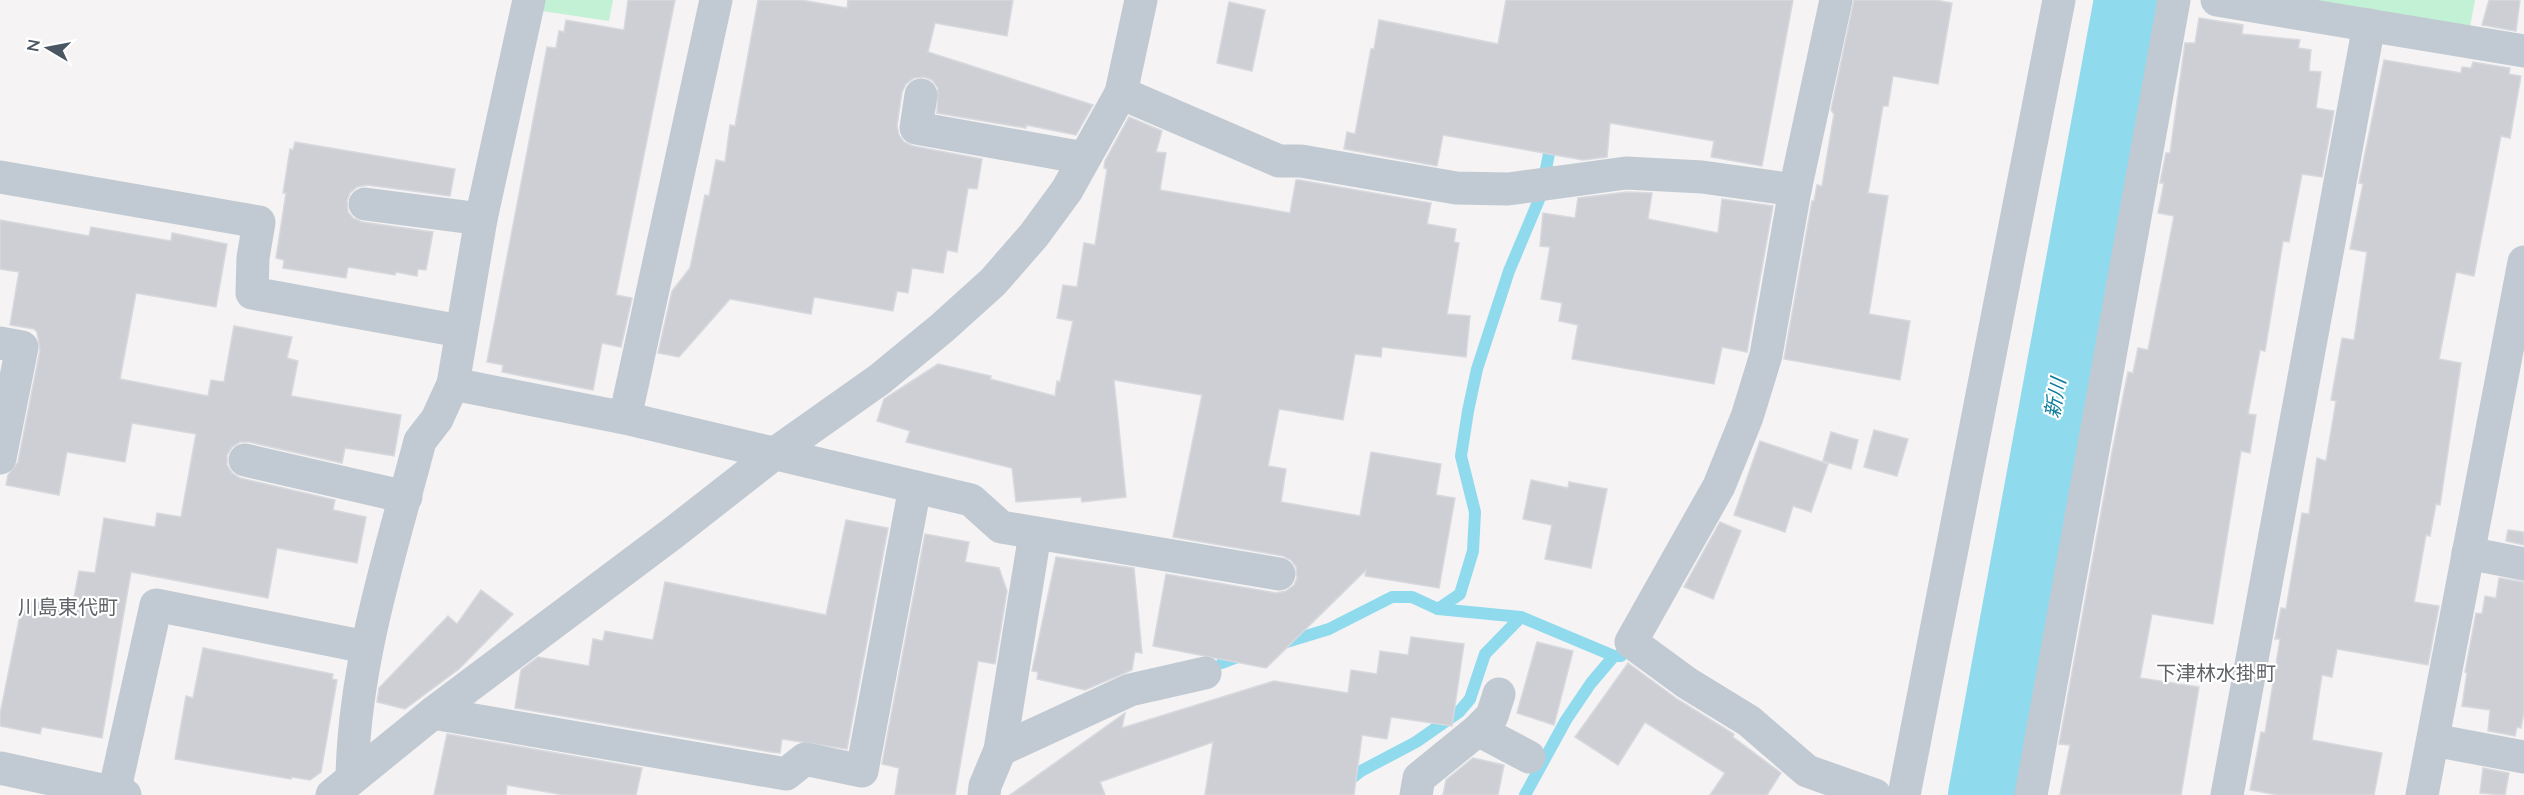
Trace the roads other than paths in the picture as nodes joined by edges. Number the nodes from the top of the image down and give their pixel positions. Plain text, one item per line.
1 (529, 0) edge
2 (716, 0) edge
3 (1140, 0) edge
4 (1836, 0) edge
5 (2059, 0) edge
6 (2174, 0) edge
7 (2217, 0) edge
8 (2369, 25) junction
9 (2524, 51) edge
10 (1121, 93) junction
11 (921, 95) dead end
12 (1084, 158) junction
13 (0, 177) edge
14 (1795, 190) junction
15 (364, 204) dead end
16 (481, 219) junction
17 (2524, 262) edge
18 (460, 332) junction
19 (0, 343) edge
20 (2514, 367) edge
21 (453, 384) junction
22 (625, 418) junction
23 (774, 454) junction
24 (0, 458) edge
25 (244, 460) dead end
26 (915, 488) junction
27 (406, 497) junction
28 (1035, 534) junction
29 (2468, 553) junction
30 (2524, 564) edge
31 (1279, 574) dead end
32 (366, 647) junction
33 (1204, 673) dead end
34 (1499, 694) dead end
35 (433, 712) junction
36 (1478, 730) junction
37 (2433, 740) junction
38 (1000, 750) junction
39 (1529, 757) dead end
40 (2524, 757) edge
41 (0, 768) edge
42 (861, 783) edge
43 (1804, 783) edge
44 (342, 786) edge
45 (119, 794) edge
46 (984, 795) edge
47 (1416, 795) edge
48 (1875, 795) edge
49 (1904, 795) edge
50 (2031, 795) edge
51 (2227, 795) edge
52 (2422, 795) edge

1 - 16 street
2 - 22 street
3 - 10 street
4 - 14 street
5 - 49 street
6 - 50 street
7 - 8 street
8 - 9 street
8 - 51 street
10 - 12 street
10 - 14 street
11 - 12 street
12 - 23 street
13 - 18 street
14 - 43 street
15 - 16 street
16 - 18 street
17 - 20 street
18 - 21 street
19 - 24 street
20 - 29 street
21 - 22 street
21 - 27 street
22 - 23 street
23 - 26 street
23 - 35 street
25 - 27 street
26 - 28 street
26 - 42 street
27 - 32 street
28 - 31 street
28 - 38 street
29 - 30 street
29 - 37 street
32 - 44 street
32 - 45 street
33 - 38 street
34 - 36 street
35 - 42 street
35 - 44 street
36 - 39 street
36 - 47 street
37 - 40 street
37 - 52 street
38 - 46 street
41 - 45 street
43 - 48 street

